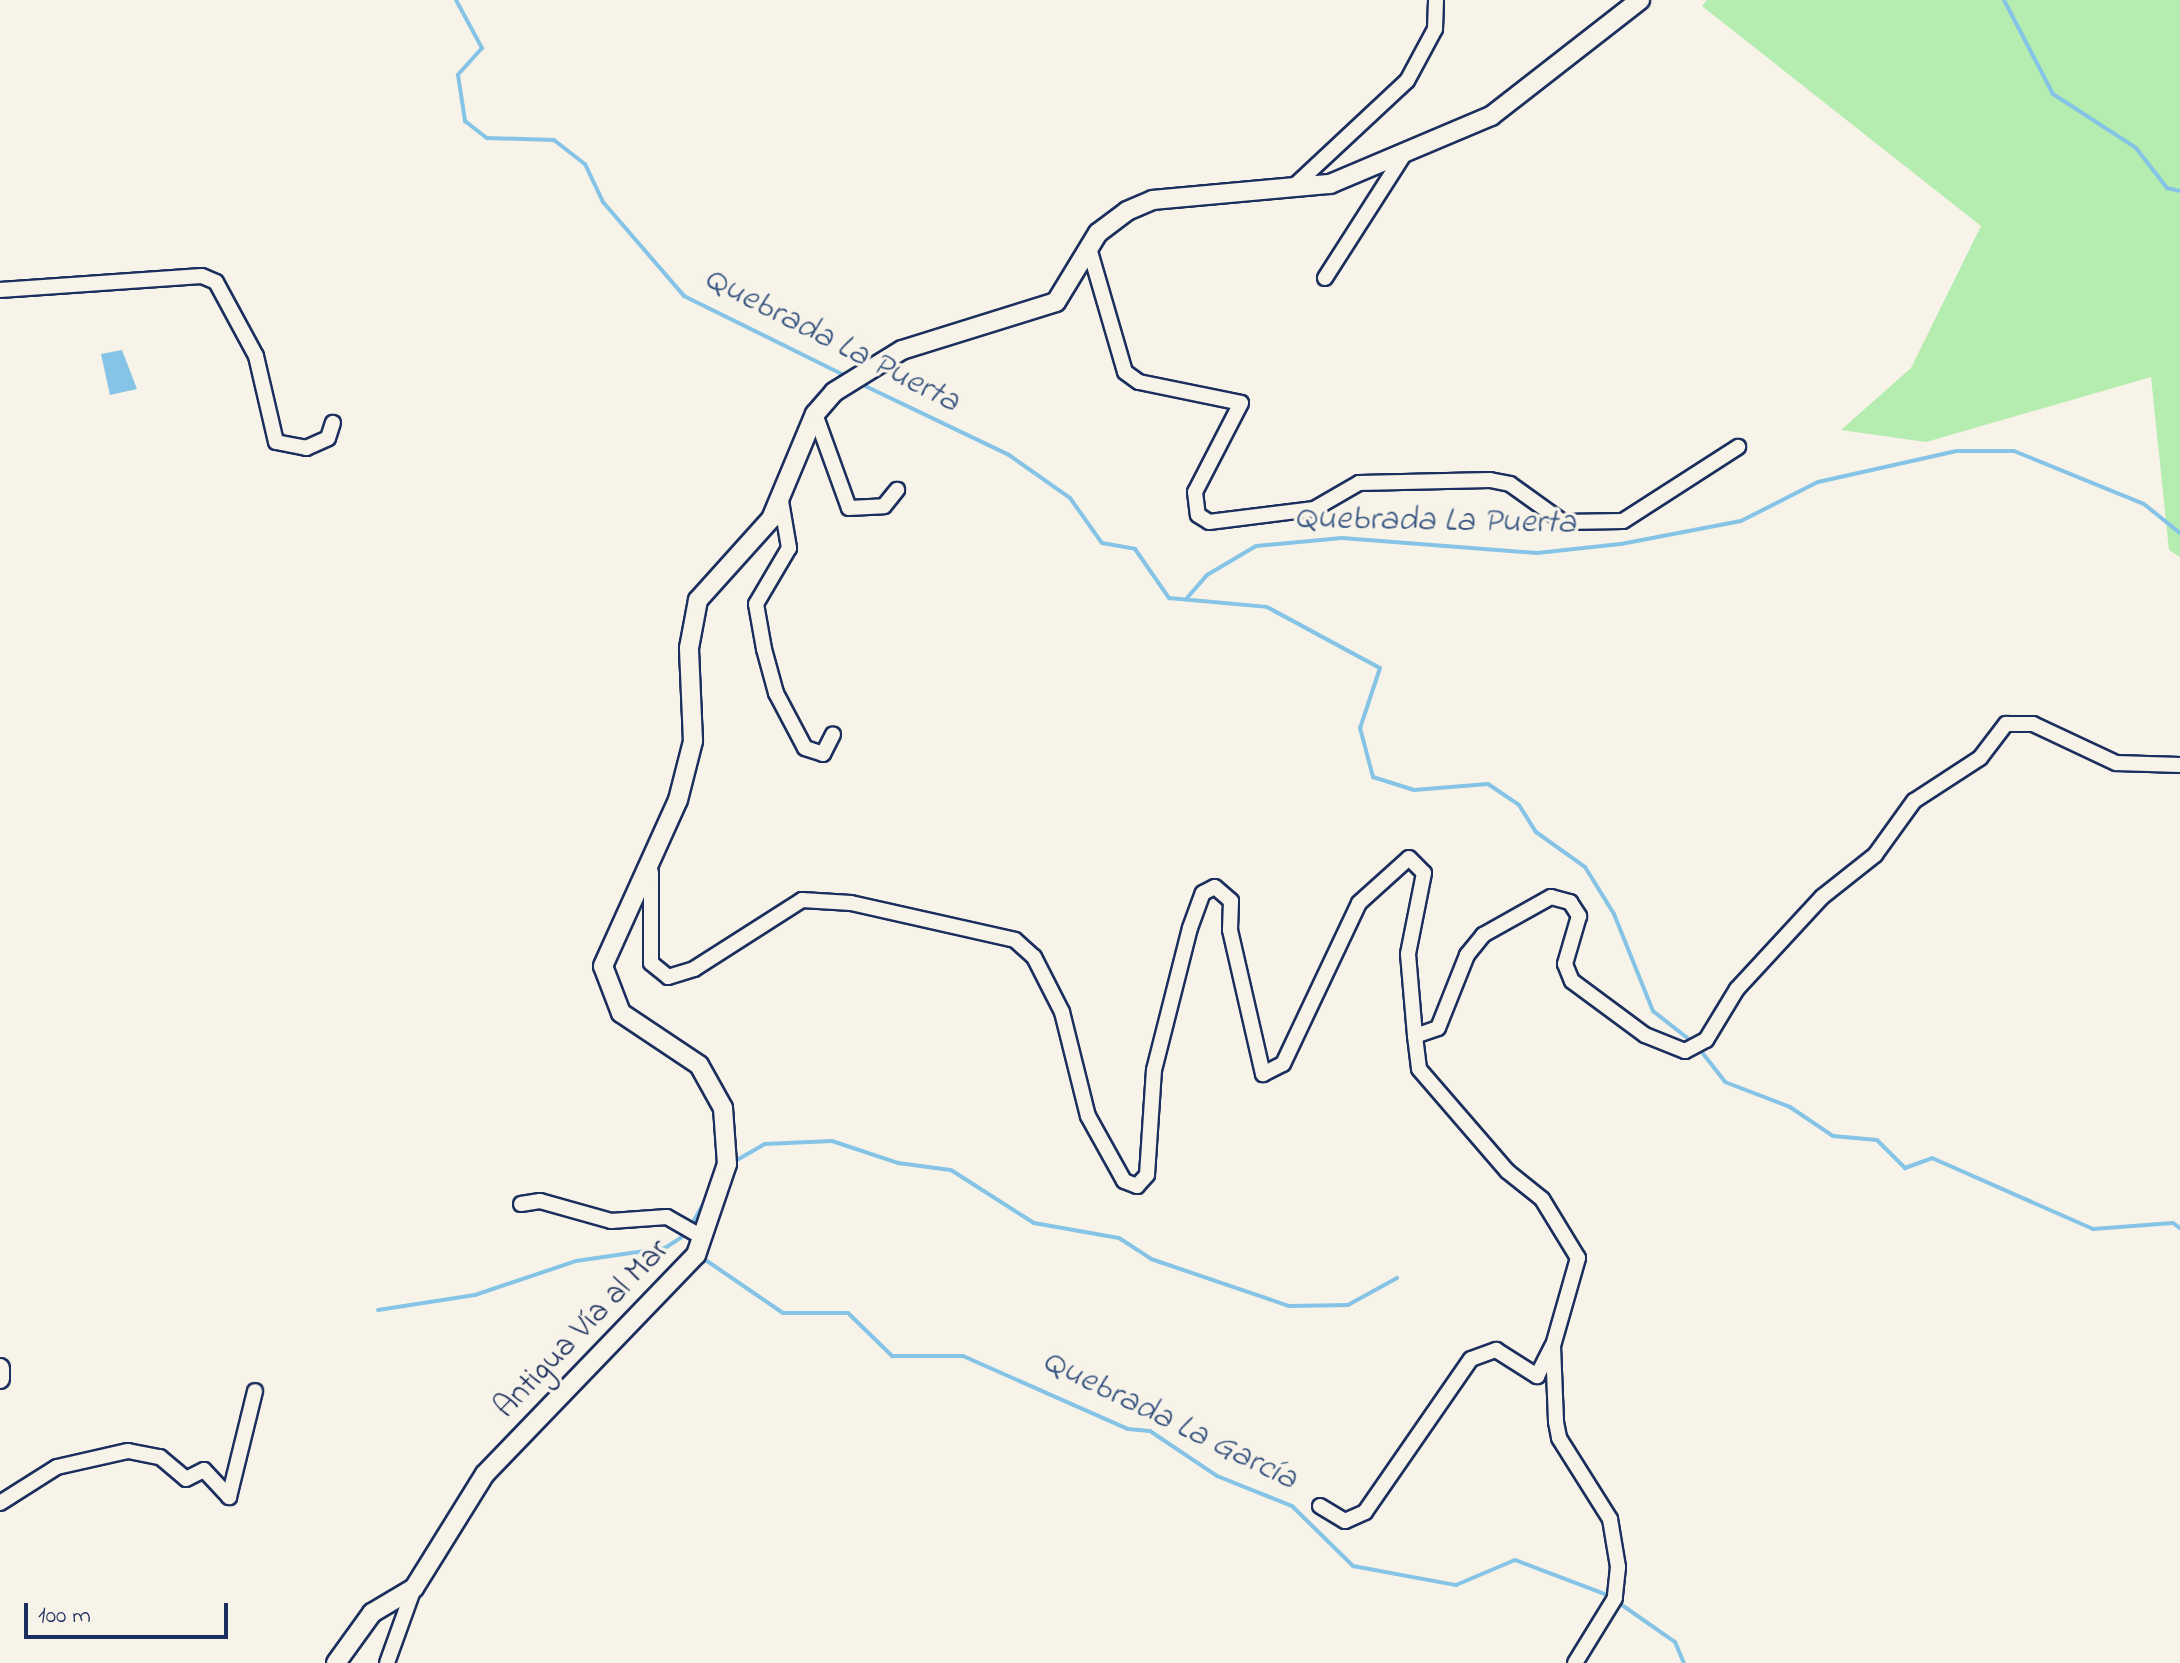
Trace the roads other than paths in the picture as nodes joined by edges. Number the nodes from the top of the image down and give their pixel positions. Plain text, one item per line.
1 (1436, 0) edge
2 (1640, 0) edge
3 (1409, 147) junction
4 (1287, 192) junction
5 (1089, 248) junction
6 (1325, 278) dead end
7 (0, 290) edge
8 (815, 414) junction
9 (333, 423) dead end
10 (1738, 447) dead end
11 (897, 490) dead end
12 (781, 501) junction
13 (833, 734) dead end
14 (2180, 765) edge
15 (651, 872) junction
16 (1415, 1036) junction
17 (521, 1204) dead end
18 (702, 1237) junction
19 (1553, 1346) junction
20 (0, 1368) edge
21 (0, 1379) edge
22 (255, 1391) dead end
23 (0, 1503) edge
24 (1320, 1506) dead end
25 (414, 1588) junction
26 (336, 1663) edge
27 (387, 1663) edge
28 (1575, 1663) edge

1 - 4 street
2 - 3 main road, Antigua Vía al Mar
3 - 4 main road, Antigua Vía al Mar
3 - 6 street
4 - 5 main road, Antigua Vía al Mar
5 - 8 main road, Antigua Vía al Mar
5 - 10 street
7 - 9 street
8 - 11 street
8 - 12 main road, Antigua Vía al Mar
12 - 13 street
12 - 15 main road, Antigua Vía al Mar
14 - 16 street
15 - 16 street
15 - 18 main road, Antigua Vía al Mar
16 - 19 street
17 - 18 street
18 - 25 main road, Antigua Vía al Mar
19 - 24 street
19 - 28 street
20 - 21 main road
22 - 23 street
25 - 26 main road, Antigua Vía al Mar
25 - 27 street

